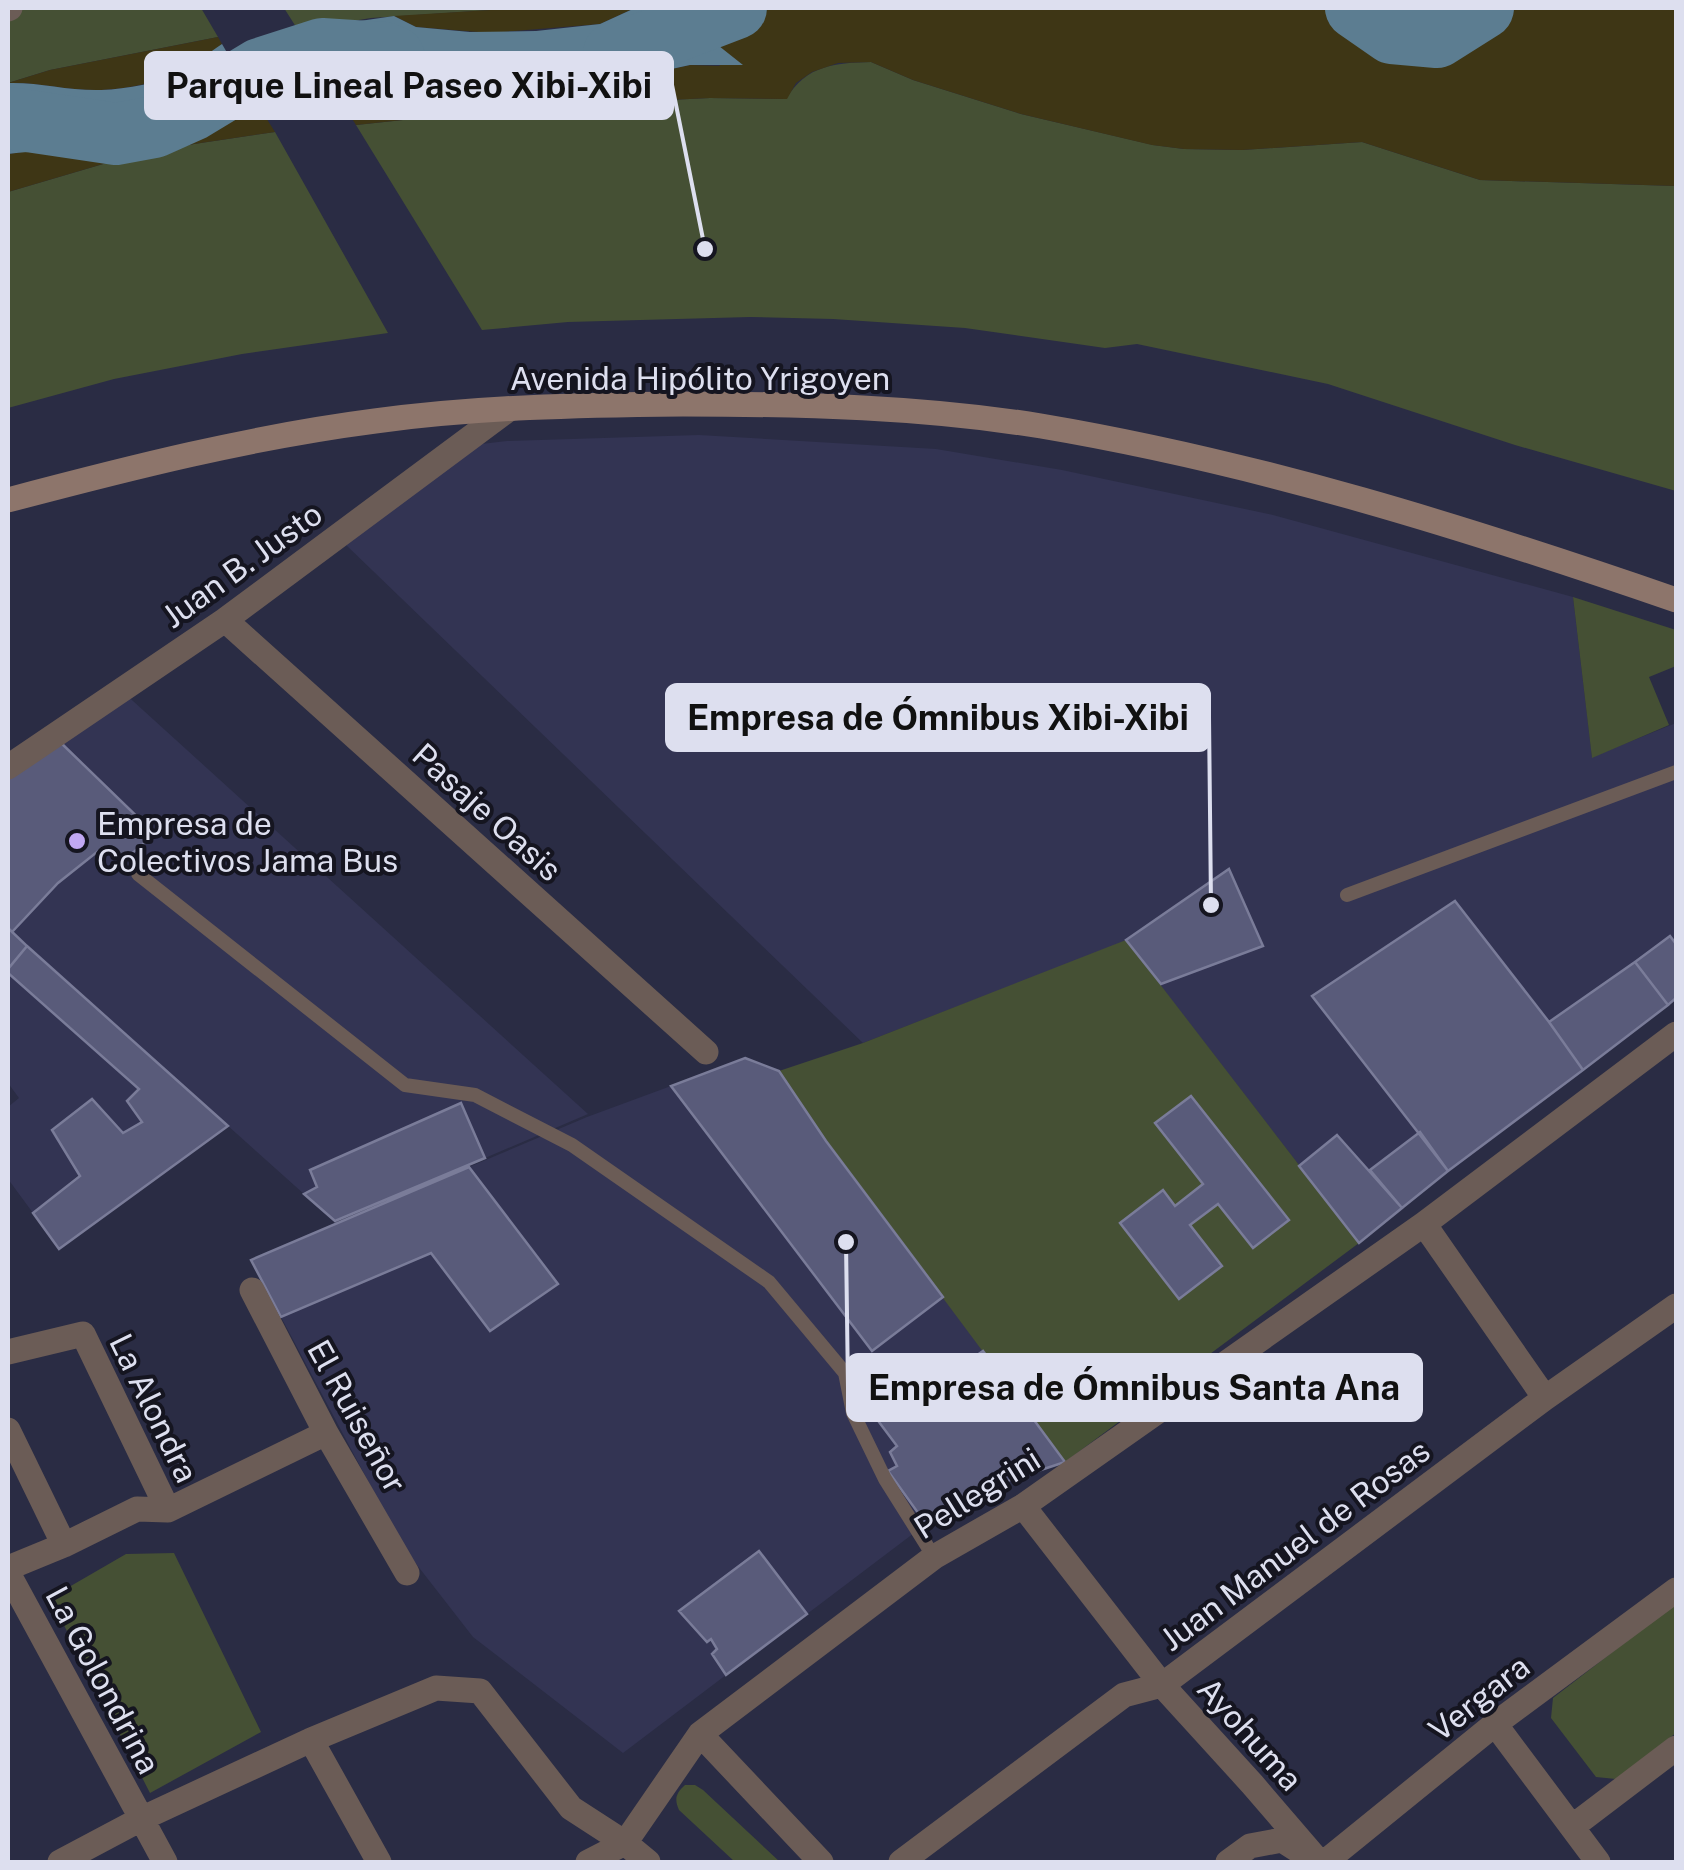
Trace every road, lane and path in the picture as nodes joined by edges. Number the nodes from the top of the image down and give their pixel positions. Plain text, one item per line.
1 (510, 409) junction
2 (8, 500) edge
3 (1676, 600) edge
4 (225, 620) junction
5 (8, 767) edge
6 (1676, 772) edge
7 (138, 874) dead end
8 (1347, 895) dead end
9 (1676, 1034) edge
10 (706, 1052) dead end
11 (1424, 1224) junction
12 (252, 1290) dead end
13 (1676, 1306) edge
14 (8, 1352) edge
15 (1545, 1398) junction
16 (8, 1430) edge
17 (326, 1432) junction
18 (1023, 1506) junction
19 (168, 1510) junction
20 (64, 1544) junction
21 (934, 1557) junction
22 (8, 1570) edge
23 (407, 1572) dead end
24 (1676, 1590) edge
25 (1162, 1685) junction
26 (1495, 1724) junction
27 (700, 1734) junction
28 (311, 1740) junction
29 (1676, 1748) edge
30 (141, 1819) junction
31 (1572, 1827) junction
32 (625, 1843) junction
33 (60, 1862) edge
34 (164, 1862) edge
35 (379, 1862) edge
36 (588, 1862) edge
37 (648, 1862) edge
38 (821, 1862) edge
39 (901, 1862) edge
40 (1228, 1862) edge
41 (1320, 1862) edge
42 (1598, 1862) edge

1 - 2 main road, Avenida Hipólito Yrigoyen
1 - 3 main road, Avenida Hipólito Yrigoyen
1 - 4 street, Juan B. Justo
4 - 5 street, Juan B. Justo
4 - 10 street, Pasaje Oasis
6 - 8 lane
7 - 21 lane
9 - 11 street, Pellegrini
11 - 15 street
11 - 18 street, Pellegrini
12 - 17 street, El Ruiseñor
13 - 15 street, Juan Manuel de Rosas
14 - 19 street, La Alondra
15 - 25 street, Juan Manuel de Rosas
16 - 20 street, La Golondrina
17 - 19 street
17 - 23 street, El Ruiseñor
18 - 21 street, Pellegrini
18 - 25 street, Ayohuma
19 - 20 street
20 - 22 street
21 - 27 street, Pellegrini
22 - 30 street, La Golondrina
24 - 26 street, Vergara
25 - 39 street, Juan Manuel de Rosas
25 - 41 street, Ayohuma
26 - 31 street
26 - 41 street, Vergara
27 - 32 street, Pellegrini
27 - 38 street
28 - 30 street
28 - 32 street
28 - 35 street
29 - 31 street
30 - 33 street
30 - 34 street, La Golondrina
31 - 42 street
32 - 36 street, Pellegrini
32 - 37 street
40 - 41 street

